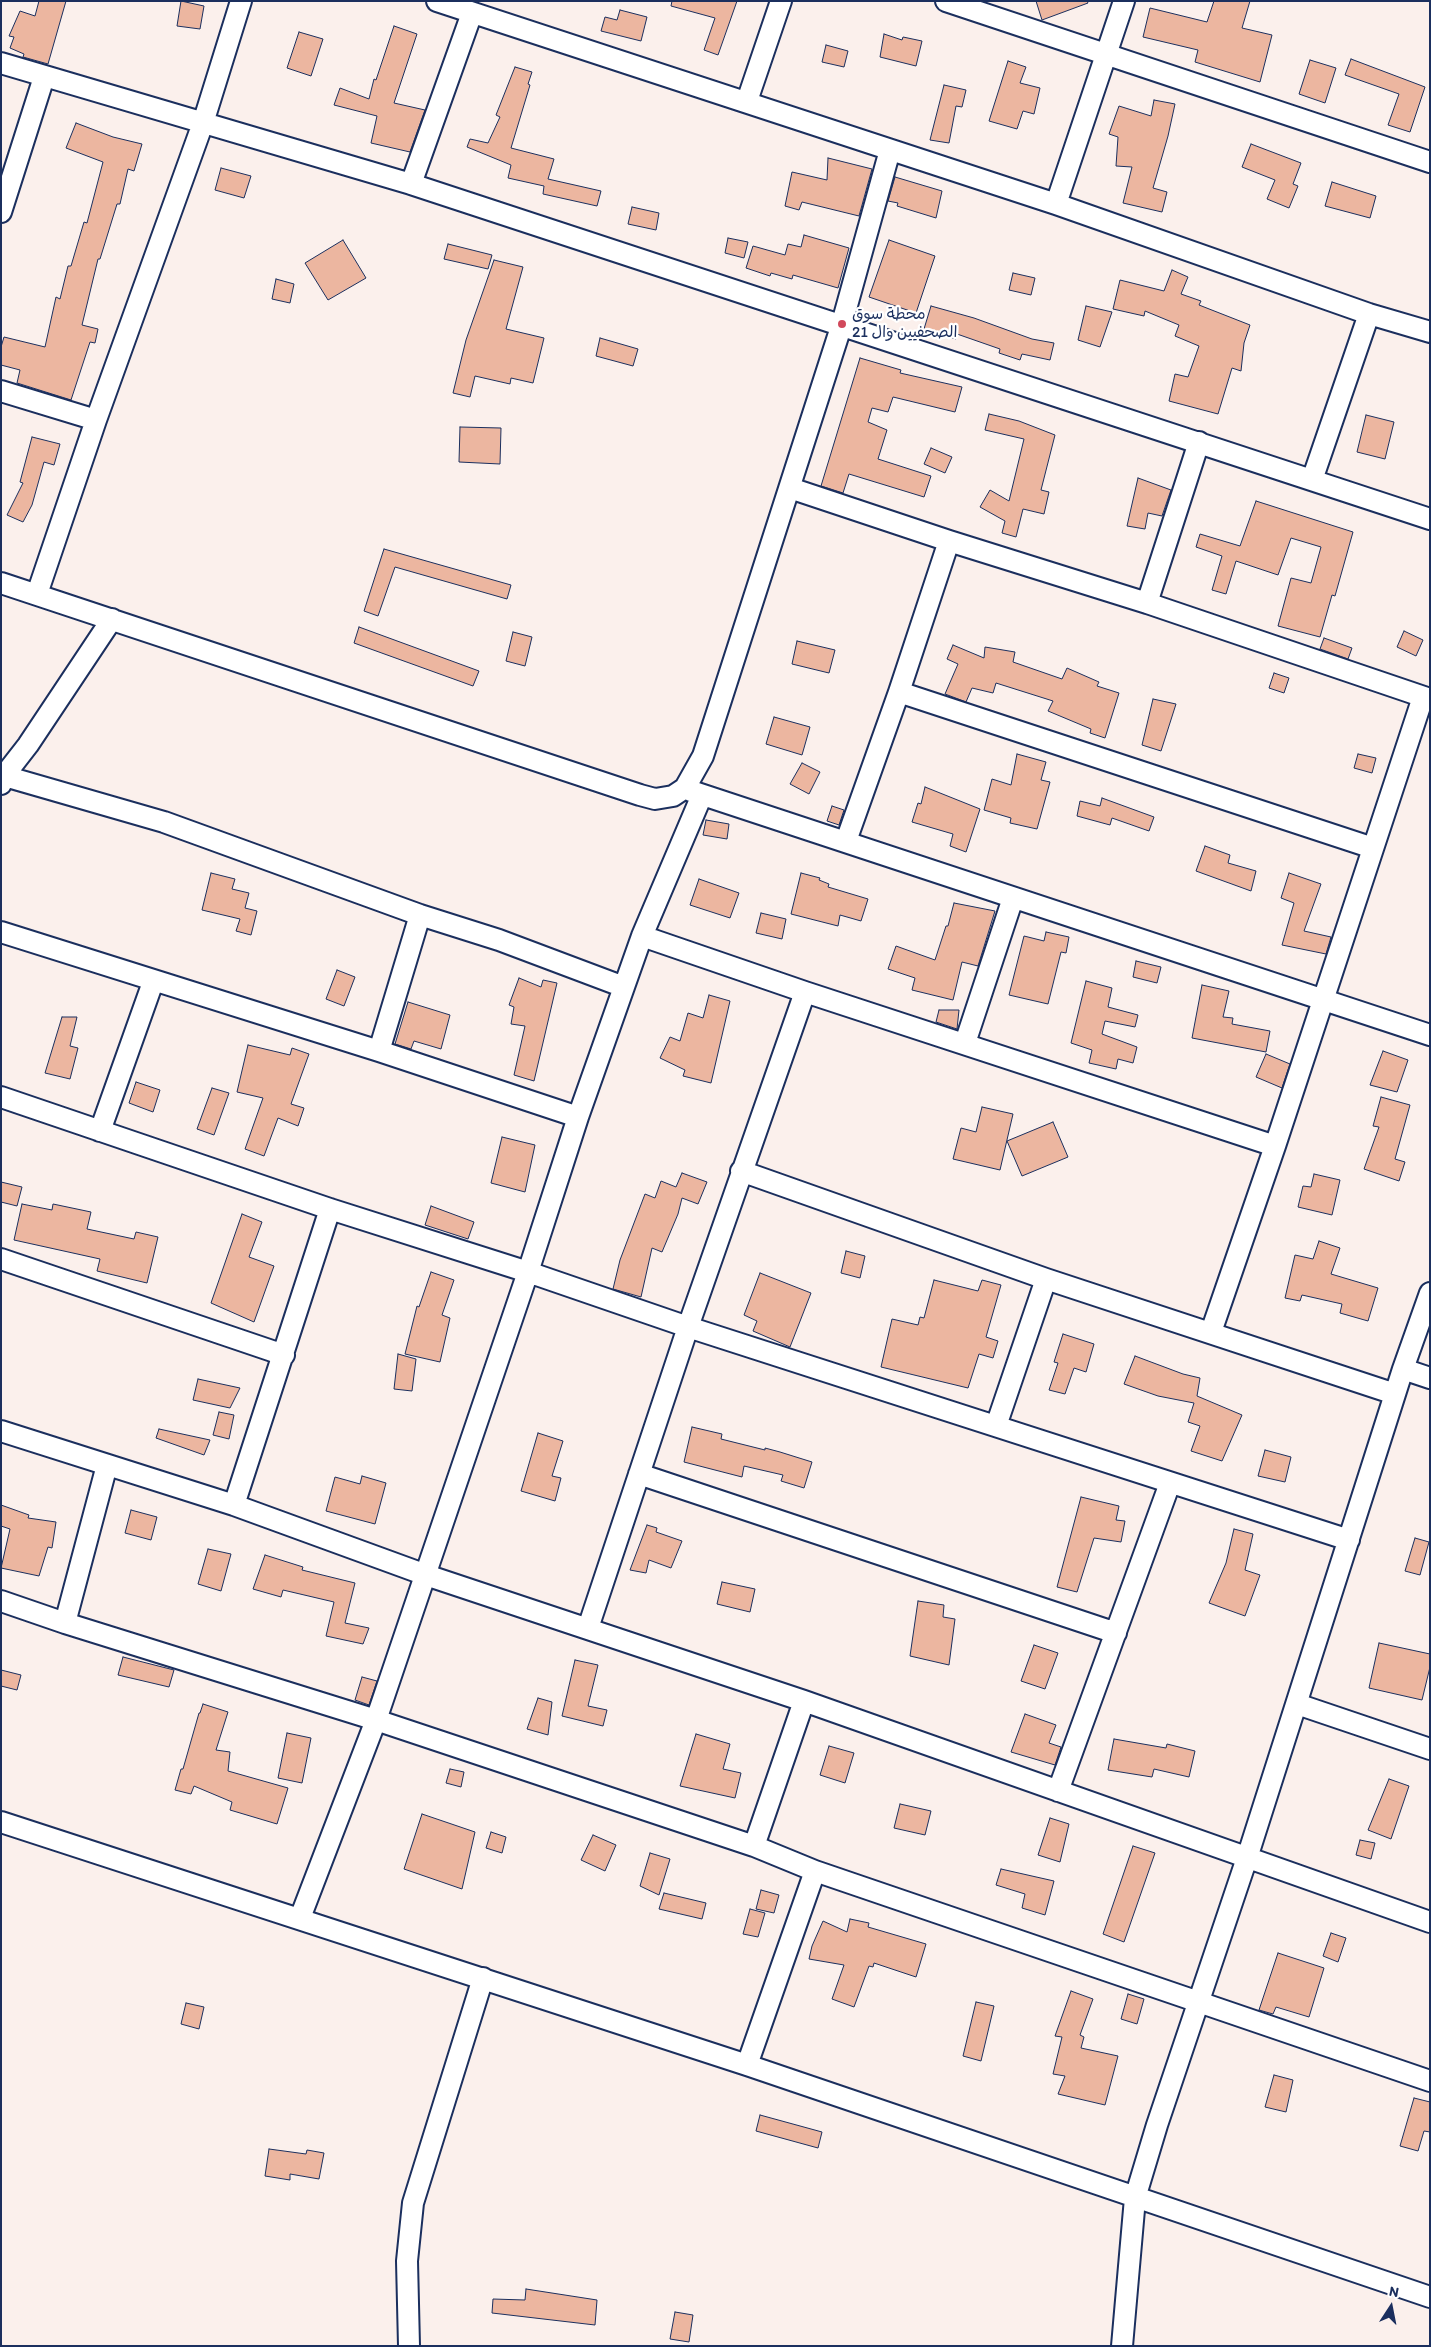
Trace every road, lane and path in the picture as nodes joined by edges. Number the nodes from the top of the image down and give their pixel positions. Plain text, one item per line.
1 (241, 1) edge
2 (438, 1) edge
3 (781, 1) edge
4 (946, 1) edge
5 (1124, 1) edge
6 (472, 13) junction
7 (1107, 54) junction
8 (1, 63) edge
9 (44, 77) junction
10 (748, 102) junction
11 (203, 123) junction
12 (890, 150) junction
13 (1430, 162) edge
14 (410, 184) junction
15 (1056, 204) junction
16 (1, 212) edge
17 (1369, 314) junction
18 (841, 327) junction
19 (1430, 332) edge
20 (1, 391) edge
21 (96, 420) junction
22 (1199, 442) junction
23 (1312, 480) junction
24 (790, 488) junction
25 (1430, 519) edge
26 (949, 542) junction
27 (1, 583) edge
28 (37, 594) junction
29 (1147, 603) junction
30 (112, 619) junction
31 (899, 692) junction
32 (1426, 698) edge
33 (2, 778) edge
34 (694, 792) junction
35 (846, 840) junction
36 (1374, 848) junction
37 (1013, 898) junction
38 (420, 915) junction
39 (1, 932) edge
40 (642, 936) junction
41 (153, 982) junction
42 (624, 987) junction
43 (805, 992) junction
44 (1323, 1001) junction
45 (1430, 1035) edge
46 (965, 1043) junction
47 (379, 1051) junction
48 (1, 1097) edge
49 (578, 1118) junction
50 (100, 1131) junction
51 (1275, 1146) junction
52 (741, 1171) junction
53 (330, 1209) junction
54 (1, 1259) edge
55 (528, 1272) junction
56 (1046, 1279) junction
57 (1430, 1293) edge
58 (688, 1327) junction
59 (1211, 1332) junction
60 (284, 1354) junction
61 (1404, 1369) junction
62 (1430, 1378) edge
63 (1395, 1394) junction
64 (996, 1426) junction
65 (1, 1431) edge
66 (107, 1465) junction
67 (640, 1474) junction
68 (1170, 1483) junction
69 (234, 1505) junction
70 (1349, 1540) junction
71 (426, 1574) junction
72 (1, 1601) edge
73 (65, 1623) junction
74 (588, 1628) junction
75 (1116, 1633) junction
76 (804, 1701) junction
77 (1298, 1704) junction
78 (376, 1720) junction
79 (1430, 1749) edge
80 (1058, 1790) junction
81 (1, 1822) edge
82 (754, 1846) junction
83 (1247, 1858) junction
84 (814, 1872) junction
85 (300, 1918) junction
86 (1430, 1922) edge
87 (483, 1978) junction
88 (1198, 2003) junction
89 (747, 2065) junction
90 (1430, 2081) edge
91 (1135, 2198) junction
92 (1430, 2297) edge
93 (409, 2346) edge
94 (1122, 2346) edge

1 - 11 street
2 - 6 street
3 - 10 street
4 - 7 street
5 - 7 street
6 - 10 street
6 - 14 street
7 - 13 street
7 - 15 street
8 - 9 street
9 - 11 street
9 - 16 street
10 - 12 street
11 - 14 street
11 - 21 street
12 - 15 street
12 - 18 street
14 - 18 street
15 - 17 street
17 - 19 street
17 - 23 street
18 - 22 street
18 - 24 street
20 - 21 street
21 - 28 street
22 - 23 street
22 - 29 street
23 - 25 street
24 - 26 street
24 - 34 street
26 - 29 street
26 - 31 street
27 - 28 street
28 - 30 street
29 - 32 street
30 - 33 street
30 - 34 street
31 - 35 street
31 - 36 street
32 - 36 street
33 - 38 street
34 - 35 street
34 - 40 street
35 - 37 street
36 - 44 street
37 - 44 street
37 - 46 street
38 - 42 street
38 - 47 street
39 - 41 street
40 - 42 street
40 - 43 street
41 - 47 street
41 - 50 street
42 - 49 street
43 - 46 street
43 - 52 street
44 - 45 street
44 - 51 street
46 - 51 street
47 - 49 street
48 - 50 street
49 - 55 street
50 - 53 street
51 - 59 street
52 - 56 street
52 - 58 street
53 - 55 street
53 - 60 street
54 - 60 street
55 - 58 street
55 - 71 street
56 - 59 street
56 - 64 street
57 - 61 street
58 - 64 street
58 - 67 street
59 - 63 street
60 - 69 street
61 - 62 street
61 - 63 street
63 - 70 street
64 - 68 street
65 - 66 street
66 - 69 street
66 - 73 street
67 - 74 street
67 - 75 street
68 - 70 street
68 - 75 street
69 - 71 street
70 - 77 street
71 - 74 street
71 - 78 street
72 - 73 street
73 - 78 street
74 - 76 street
75 - 80 street
76 - 80 street
76 - 82 street
77 - 79 street
77 - 83 street
78 - 82 street
78 - 85 street
80 - 83 street
81 - 85 street
82 - 84 street
83 - 86 street
83 - 88 street
84 - 88 street
84 - 89 street
85 - 87 street
87 - 89 street
87 - 93 street
88 - 90 street
88 - 91 street
89 - 91 street
91 - 92 street
91 - 94 street

